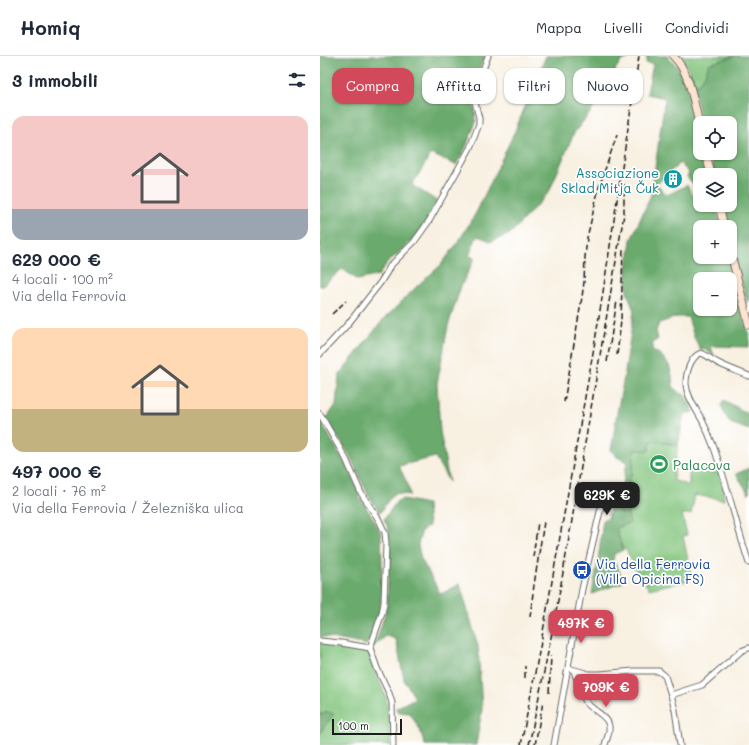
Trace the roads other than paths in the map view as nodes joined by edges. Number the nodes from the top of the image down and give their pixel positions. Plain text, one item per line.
1 (488, 56) edge
2 (673, 56) edge
3 (697, 116) edge
4 (734, 264) edge
5 (749, 325) edge
6 (320, 354) edge
7 (749, 376) edge
8 (320, 414) edge
9 (605, 490) dead end
10 (749, 563) edge
11 (320, 641) edge
12 (370, 648) junction
13 (749, 648) edge
14 (568, 668) junction
15 (576, 671) junction
16 (671, 696) junction
17 (394, 745) edge
18 (554, 745) edge
19 (605, 745) edge
20 (680, 745) edge

1 - 6 street
2 - 3 main road
4 - 5 main road
7 - 10 street
8 - 12 street
9 - 14 street
11 - 12 street
12 - 17 street
13 - 16 street
14 - 15 street
14 - 18 street
15 - 16 street
15 - 19 street
16 - 20 street

